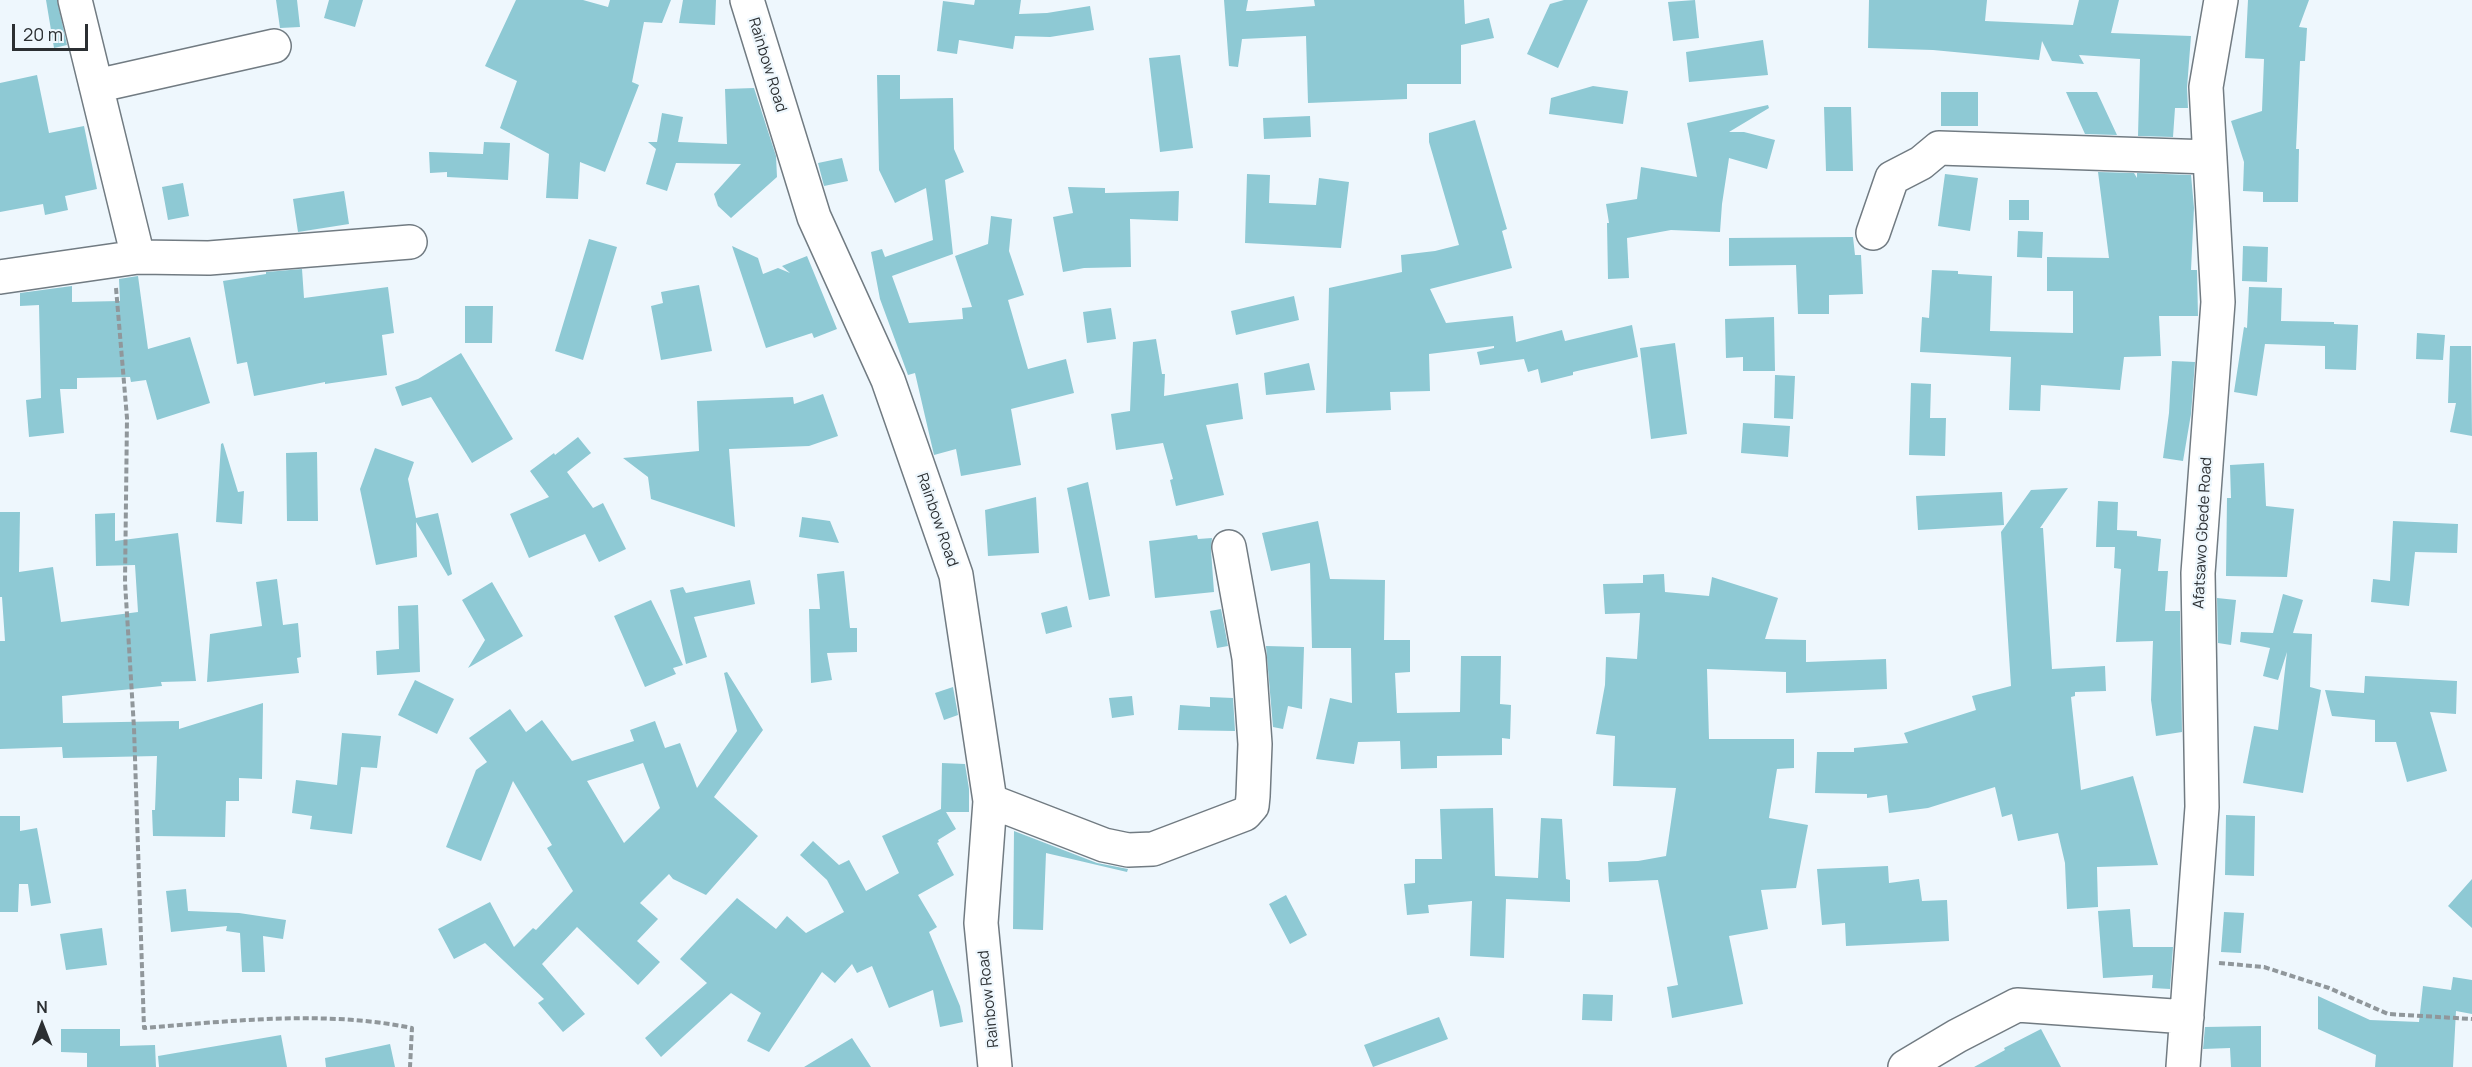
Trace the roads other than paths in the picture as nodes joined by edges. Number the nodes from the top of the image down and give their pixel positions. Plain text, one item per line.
1 (75, 0) edge
2 (747, 0) edge
3 (2221, 0) edge
4 (274, 46) dead end
5 (96, 87) junction
6 (2210, 157) junction
7 (1873, 233) dead end
8 (410, 242) dead end
9 (126, 259) junction
10 (0, 277) edge
11 (1228, 547) dead end
12 (990, 801) junction
13 (2187, 1017) junction
14 (995, 1067) edge
15 (1905, 1067) edge
16 (2183, 1067) edge

1 - 5 street
2 - 12 street, Rainbow Road
3 - 6 street, Afatsawo Gbede Road
4 - 5 street
5 - 9 street
6 - 7 street
6 - 13 street, Afatsawo Gbede Road
8 - 9 street
9 - 10 street
11 - 12 street
12 - 14 street, Rainbow Road
13 - 15 street
13 - 16 street, Afatsawo Gbede Road

